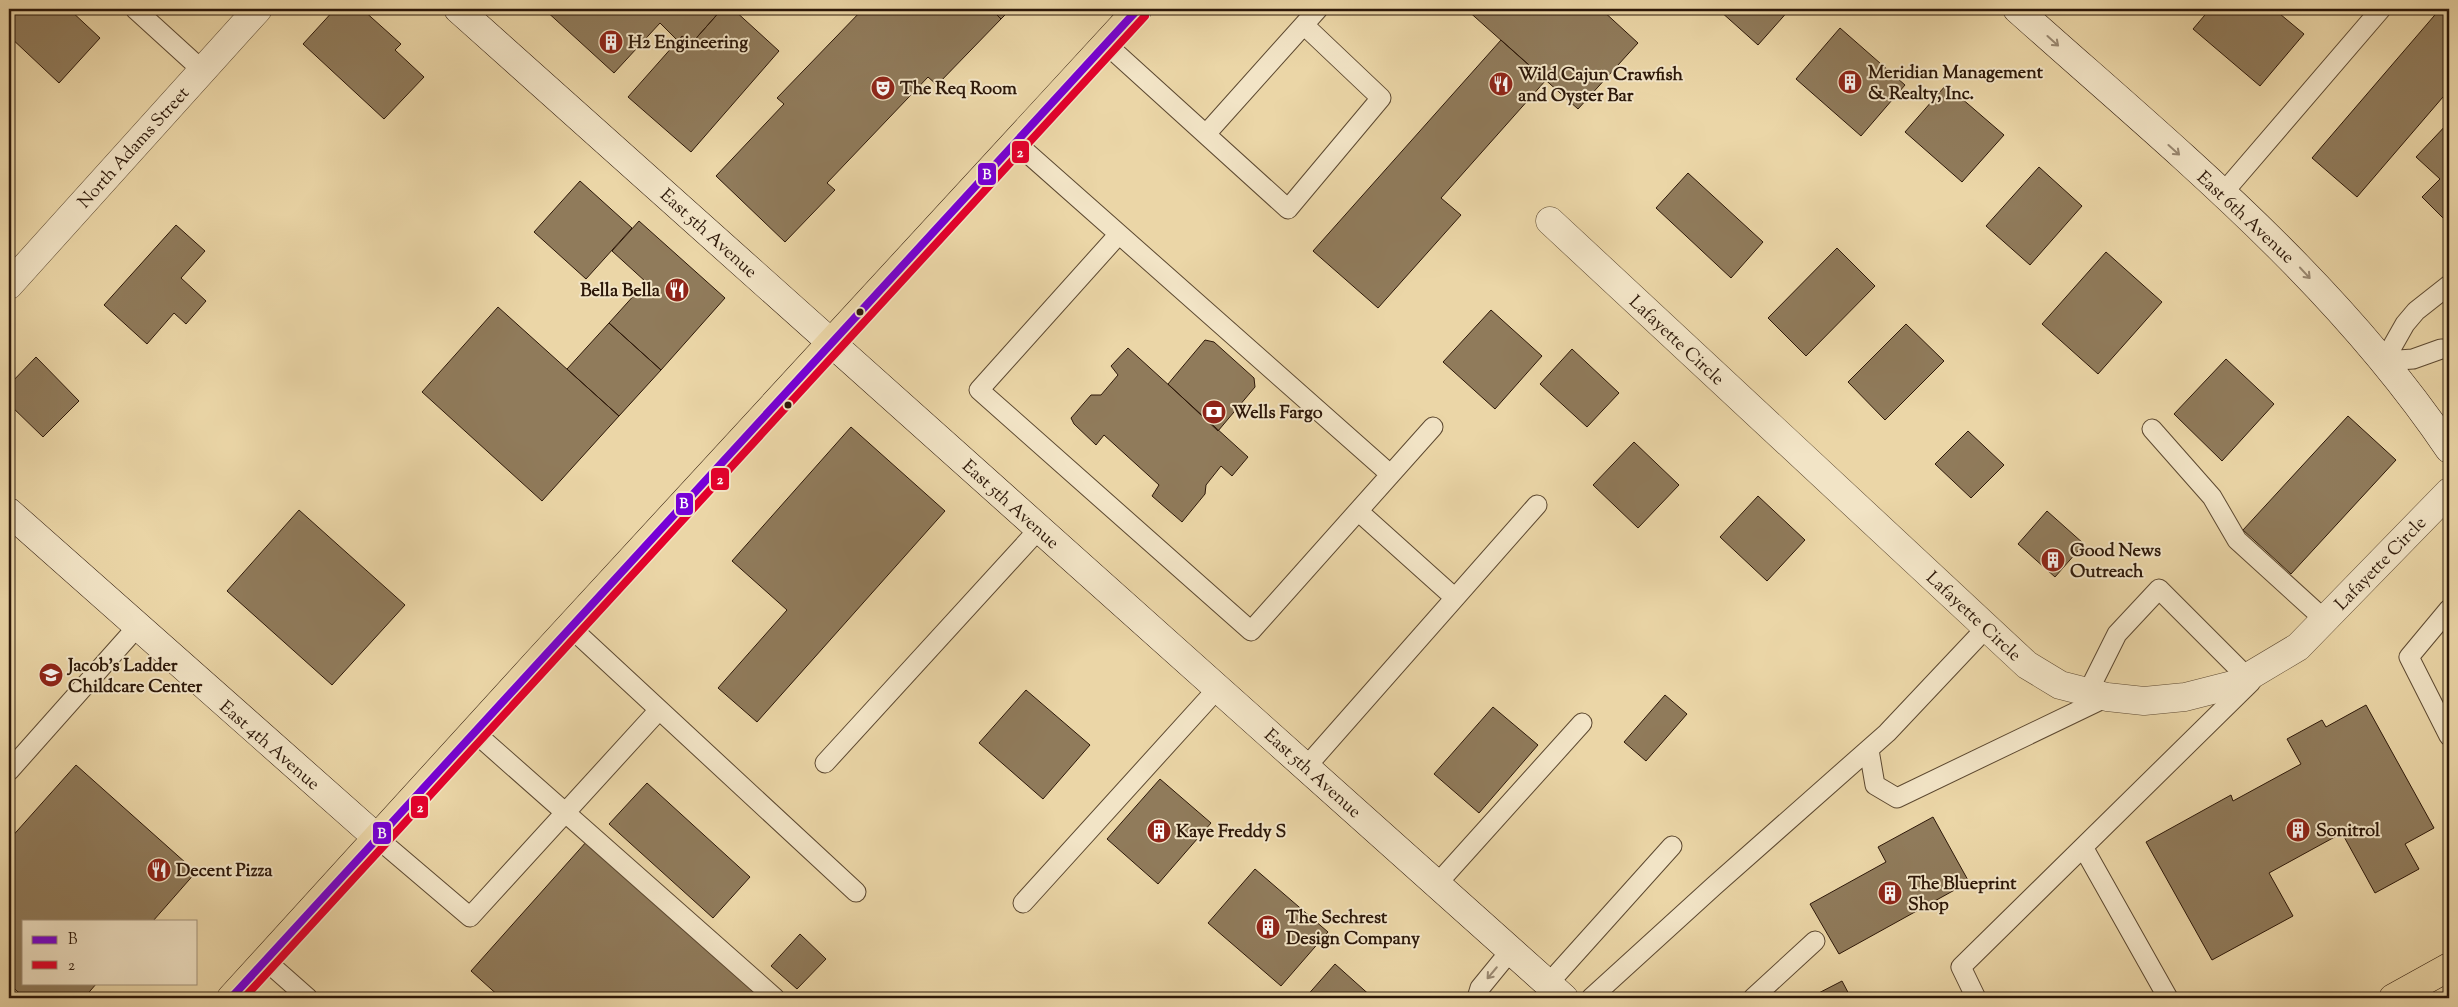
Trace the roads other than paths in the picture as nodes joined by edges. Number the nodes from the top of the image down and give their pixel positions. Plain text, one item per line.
1 (135, 9) edge
2 (258, 9) edge
3 (458, 9) edge
4 (1138, 9) edge
5 (1318, 9) edge
6 (2017, 9) edge
7 (2381, 9) edge
8 (1304, 25) junction
9 (1106, 44) junction
10 (202, 70) junction
11 (1206, 134) junction
12 (1015, 142) junction
13 (2223, 193) junction
14 (1550, 221) dead end
15 (1119, 234) junction
16 (9, 285) edge
17 (2449, 285) edge
18 (831, 343) junction
19 (2449, 349) edge
20 (2384, 361) junction
21 (1433, 427) dead end
22 (2152, 429) dead end
23 (2449, 449) edge
24 (1390, 474) junction
25 (2449, 492) edge
26 (1538, 505) dead end
27 (1358, 511) junction
28 (9, 512) edge
29 (1038, 529) junction
30 (1455, 598) junction
31 (2449, 609) edge
32 (2325, 620) junction
33 (569, 626) junction
34 (137, 627) junction
35 (1987, 627) junction
36 (2256, 673) junction
37 (1218, 688) junction
38 (2097, 694) junction
39 (659, 710) junction
40 (1582, 723) dead end
41 (473, 731) junction
42 (2449, 736) edge
43 (1868, 750) junction
44 (825, 763) dead end
45 (1306, 767) junction
46 (9, 771) edge
47 (565, 812) junction
48 (376, 837) junction
49 (1672, 846) dead end
50 (2083, 847) junction
51 (1437, 884) junction
52 (856, 892) dead end
53 (1023, 903) dead end
54 (1815, 941) dead end
55 (1511, 950) junction
56 (265, 960) junction
57 (2449, 968) edge
58 (1556, 991) edge
59 (231, 998) edge
60 (308, 998) edge
61 (776, 998) edge
62 (1477, 998) edge
63 (1591, 998) edge
64 (1753, 998) edge
65 (1976, 998) edge
66 (2168, 998) edge
67 (2392, 998) edge

1 - 10 lane
2 - 10 street, North Adams Street
3 - 18 street, East 5th Avenue
4 - 9 main road
5 - 8 lane
6 -> 13 street, East 6th Avenue
7 - 13 lane
8 - 11 lane
8 - 11 lane
9 - 11 lane
9 - 12 main road
10 - 16 street, North Adams Street
12 - 15 lane
12 - 18 main road
13 -> 20 street, East 6th Avenue
14 - 35 street, Lafayette Circle
15 - 24 lane
15 - 27 lane
17 - 20 lane
18 - 29 street, East 5th Avenue
18 - 33 main road
19 - 20 lane
20 - 23 street, East 6th Avenue
21 - 24 lane
22 - 32 lane
24 - 27 lane
25 - 32 street, Lafayette Circle
26 - 30 lane
27 - 30 lane
28 - 34 street, East 4th Avenue
29 - 37 street, East 5th Avenue
29 - 44 lane
30 - 45 lane
31 - 42 lane
32 - 36 street, Lafayette Circle
33 - 39 lane
33 - 41 main road
34 - 46 lane
34 - 48 street, East 4th Avenue
35 - 38 street, Lafayette Circle
35 - 43 lane
36 - 38 street, Lafayette Circle
36 - 38 lane
36 - 50 lane
37 - 45 street, East 5th Avenue
37 - 53 lane
38 - 43 lane
39 - 47 lane
39 - 52 lane
40 - 51 lane
41 - 47 lane
41 - 48 main road
43 - 63 lane
45 - 51 street, East 5th Avenue
47 - 48 lane
47 - 61 lane
48 - 56 main road
49 - 58 lane
50 - 65 lane
50 - 66 lane
51 - 55 street, East 5th Avenue
54 - 64 lane
55 - 58 street, East 5th Avenue
55 -> 62 lane
56 - 59 main road
56 - 60 lane
57 - 67 main road

